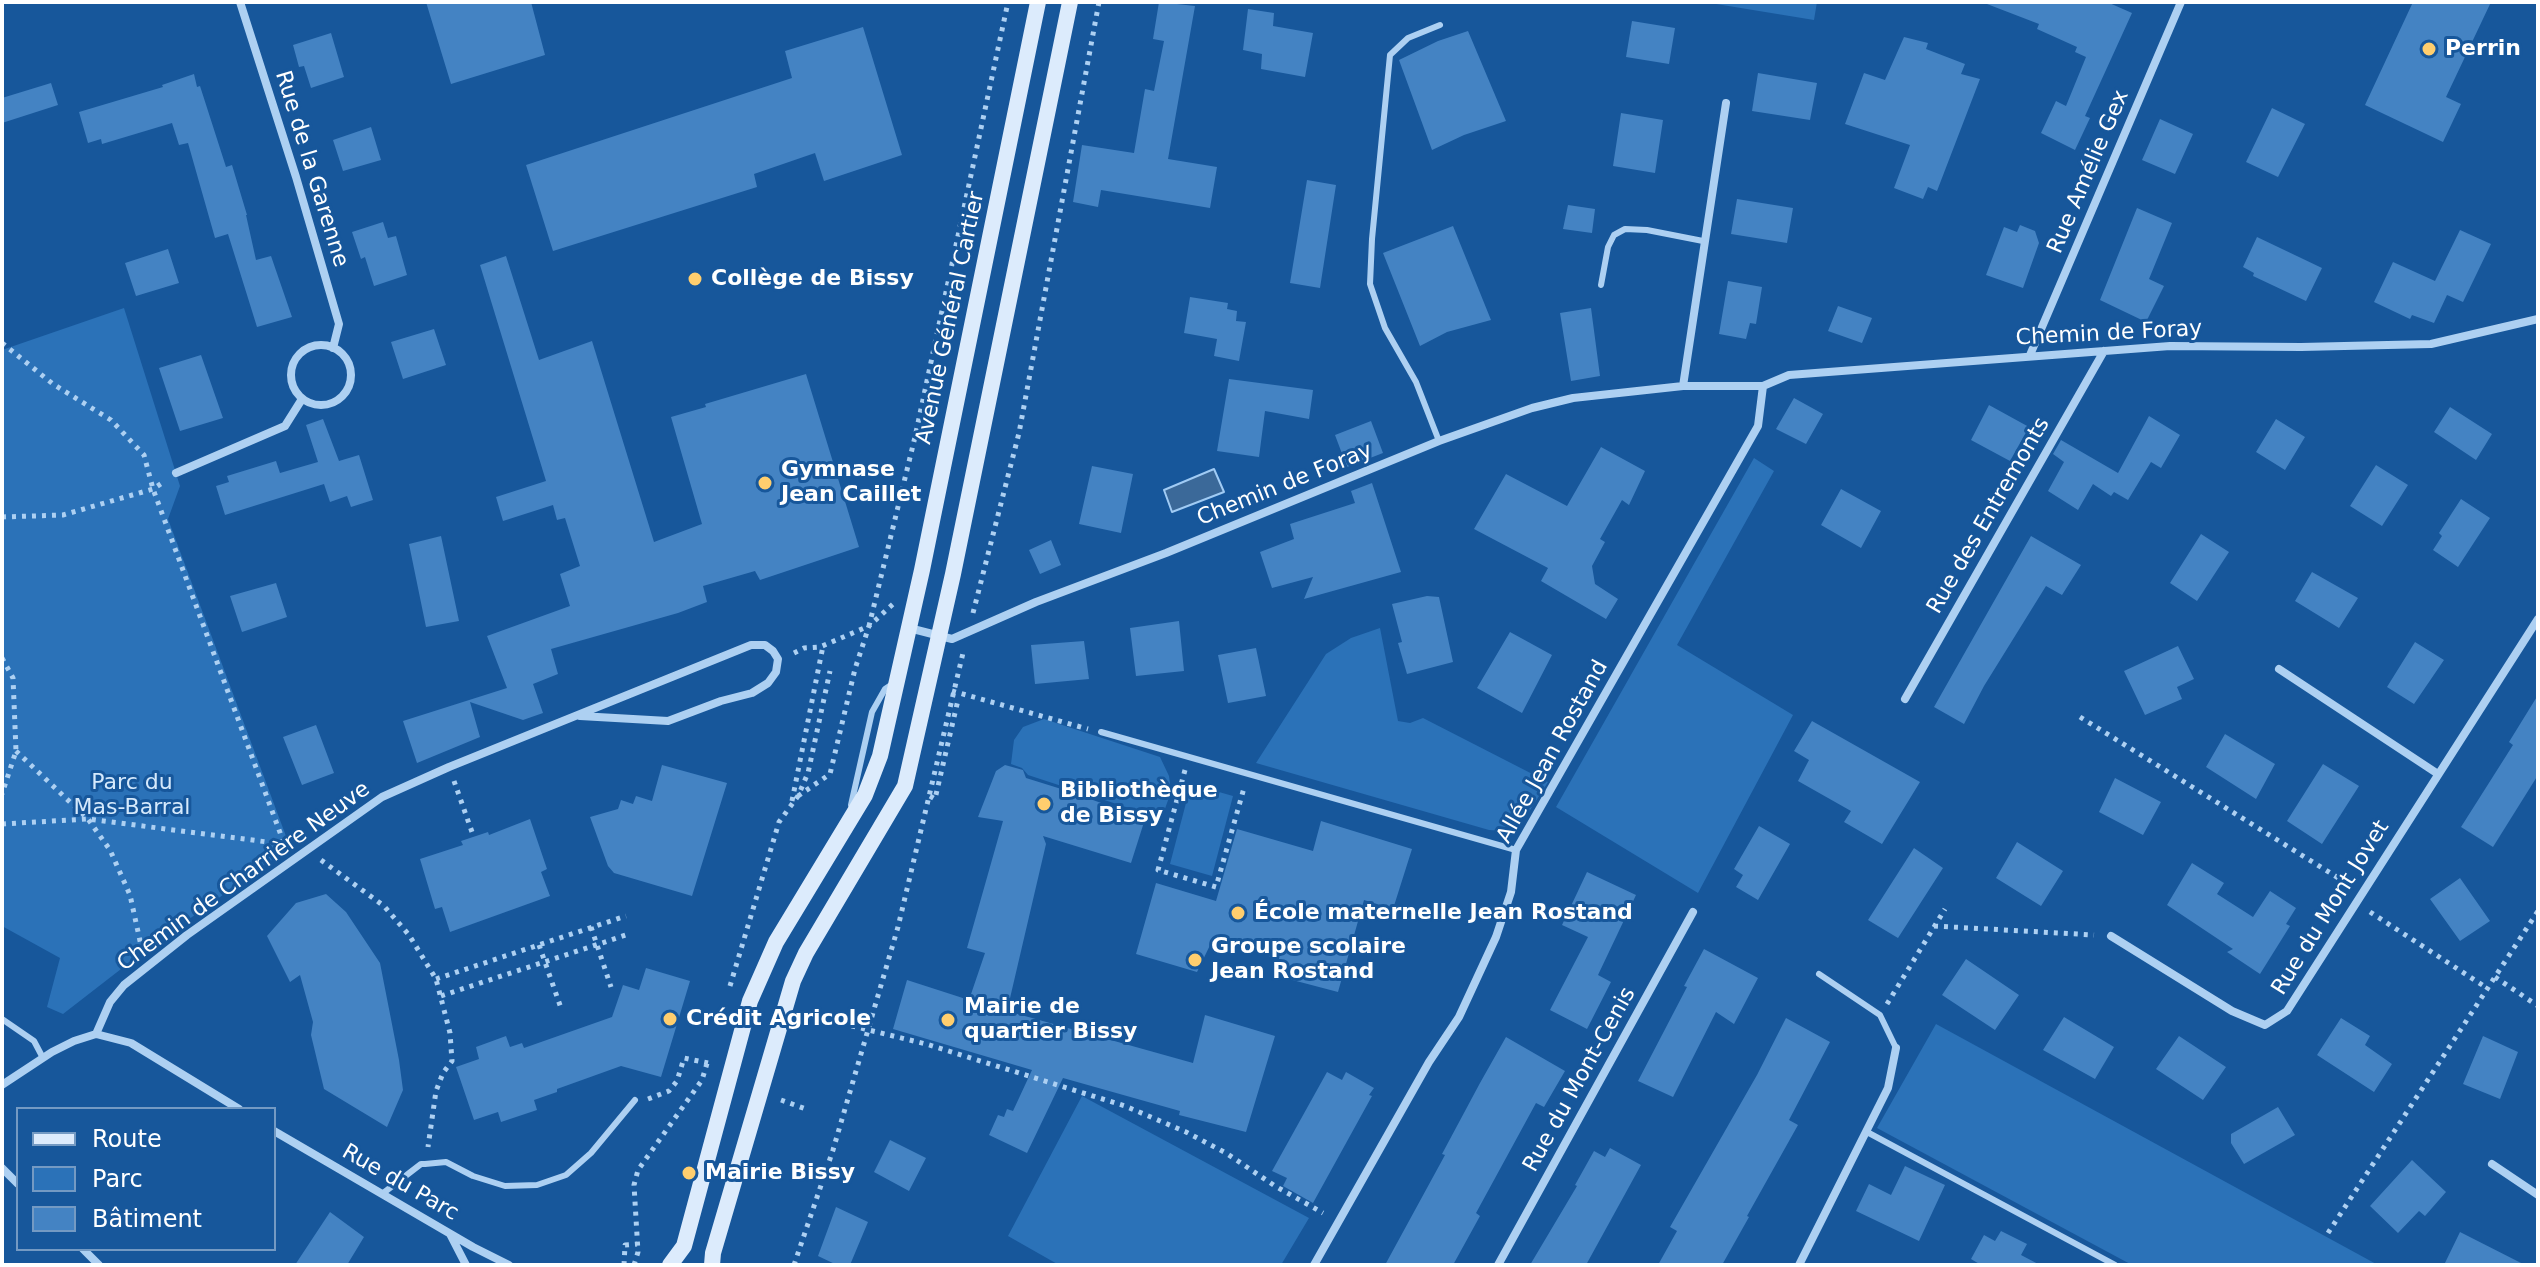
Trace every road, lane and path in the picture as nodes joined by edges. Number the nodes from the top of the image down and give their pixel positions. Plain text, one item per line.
1 (240, 2) edge
2 (1008, 2) edge
3 (1038, 2) edge
4 (1070, 2) edge
5 (1099, 2) edge
6 (2181, 2) edge
7 (1440, 25) dead end
8 (1726, 103) dead end
9 (1703, 241) junction
10 (1601, 285) dead end
11 (2538, 319) edge
12 (2, 343) edge
13 (333, 348) junction
14 (2104, 351) junction
15 (2030, 355) junction
16 (1683, 386) junction
17 (1763, 386) junction
18 (302, 399) junction
19 (1439, 441) junction
20 (176, 473) dead end
21 (153, 489) junction
22 (2, 517) edge
23 (2538, 619) edge
24 (909, 628) junction
25 (967, 634) junction
26 (938, 635) junction
27 (823, 646) junction
28 (804, 648) dead end
29 (2, 658) edge
30 (2279, 669) dead end
31 (830, 671) dead end
32 (927, 680) junction
33 (897, 681) junction
34 (954, 692) junction
35 (1905, 699) dead end
36 (958, 700) dead end
37 (580, 716) junction
38 (2080, 717) dead end
39 (1101, 732) joint
40 (16, 751) junction
41 (1188, 757) junction
42 (449, 767) junction
43 (1248, 774) junction
44 (2438, 774) junction
45 (2, 794) edge
46 (927, 794) junction
47 (865, 795) junction
48 (791, 806) junction
49 (892, 811) junction
50 (88, 819) junction
51 (2, 824) edge
52 (847, 825) junction
53 (472, 832) dead end
54 (283, 844) junction
55 (308, 850) junction
56 (1516, 850) junction
57 (294, 860) junction
58 (2362, 893) junction
59 (2356, 902) junction
60 (1945, 909) dead end
61 (2538, 911) edge
62 (1693, 912) dead end
63 (626, 916) dead end
64 (1934, 926) junction
65 (591, 927) junction
66 (629, 934) dead end
67 (2111, 936) joint
68 (539, 945) junction
69 (597, 945) junction
70 (545, 962) junction
71 (153, 963) junction
72 (1819, 974) dead end
73 (2495, 977) junction
74 (436, 979) junction
75 (611, 987) dead end
76 (2487, 988) junction
77 (441, 996) junction
78 (727, 997) dead end
79 (2538, 1006) edge
80 (562, 1011) dead end
81 (1880, 1015) junction
82 (2, 1019) edge
83 (832, 1021) dead end
84 (870, 1031) junction
85 (96, 1034) junction
86 (1896, 1048) joint
87 (711, 1049) dead end
88 (43, 1058) junction
89 (708, 1063) junction
90 (2, 1085) edge
91 (774, 1097) dead end
92 (635, 1100) joint
93 (236, 1107) edge
94 (806, 1109) dead end
95 (276, 1132) edge
96 (1867, 1132) junction
97 (425, 1164) junction
98 (2492, 1164) dead end
99 (382, 1194) junction
100 (2538, 1195) edge
101 (1338, 1222) junction
102 (450, 1233) junction
103 (2328, 1233) dead end
104 (637, 1244) junction
105 (466, 1265) edge
106 (509, 1265) edge
107 (624, 1265) edge
108 (634, 1265) edge
109 (670, 1265) edge
110 (712, 1265) edge
111 (794, 1265) edge
112 (1314, 1265) edge
113 (1498, 1265) edge
114 (1799, 1265) edge
115 (2115, 1265) edge

1 - 13 street, Rue de la Garenne
2 - 27 path
3 - 24 main road, Avenue Général Cartier
4 - 26 main road
5 - 25 path
6 - 15 street, Rue Amélie Gex
7 - 19 lane
8 - 9 street
9 - 10 lane
9 - 16 street
11 - 14 street, Chemin de Foray
12 - 21 path
13 - 18 street
13 - 18 street
14 - 15 street, Chemin de Foray
14 - 35 street, Rue des Entremonts
15 - 17 street, Chemin de Foray
16 - 17 street, Chemin de Foray
16 - 19 street, Chemin de Foray
17 - 56 street, Allée Jean Rostand
18 - 20 street
19 - 25 street, Chemin de Foray
21 - 22 path
21 - 54 path
23 - 44 street, Rue du Mont Jovet
24 - 26 street, Chemin de Foray
24 - 33 main road, Avenue Général Cartier
25 - 26 street, Chemin de Foray
25 - 34 path
26 - 32 main road
27 - 28 path
27 - 48 path
29 - 40 path
30 - 44 street
31 - 48 path
32 - 34 path
32 - 49 main road
33 - 47 main road, Avenue Général Cartier
33 - 52 lane
34 - 39 path
34 - 46 path
36 - 46 path
37 - 37 street, Chemin de Charrière Neuve
37 - 42 street, Chemin de Charrière Neuve
38 - 58 path
39 - 41 lane
40 - 45 path
40 - 50 path
41 - 43 lane
41 - 43 path
42 - 53 path
42 - 55 street, Chemin de Charrière Neuve
43 - 56 lane
44 - 58 street, Rue du Mont Jovet
46 - 84 path
47 - 49 main road
47 - 52 main road, Avenue Général Cartier
48 - 78 path
49 - 110 main road
50 - 51 path
50 - 54 path
50 - 71 path
52 - 109 main road, Avenue Général Cartier
54 - 57 path
55 - 57 street, Chemin de Charrière Neuve
55 - 74 path
56 - 101 street, Allée Jean Rostand
57 - 71 street, Chemin de Charrière Neuve
58 - 59 street, Rue du Mont Jovet
59 - 67 street, Rue du Mont Jovet
59 - 76 path
60 - 64 path
61 - 73 path
62 - 113 street, Rue du Mont-Cenis
63 - 65 path
64 - 67 path
64 - 81 path
65 - 68 path
65 - 69 path
66 - 69 path
68 - 70 path
68 - 74 path
69 - 70 path
69 - 75 path
70 - 77 path
70 - 80 path
71 - 85 street, Chemin de Charrière Neuve
72 - 81 lane
73 - 76 path
73 - 79 path
74 - 77 path
76 - 103 path
77 - 97 path
81 - 86 lane
82 - 88 lane
83 - 84 path
84 - 101 path
84 - 111 path
85 - 88 street
85 - 93 street
86 - 96 street
87 - 89 path
88 - 90 street
89 - 92 path
89 - 104 path
91 - 94 path
92 - 97 lane
95 - 99 street, Rue du Parc
96 - 114 street
96 - 115 lane
97 - 99 lane
98 - 100 street
99 - 102 street, Rue du Parc
101 - 112 street, Allée Jean Rostand
102 - 105 street
102 - 106 street, Rue du Parc
104 - 107 path
104 - 108 path

